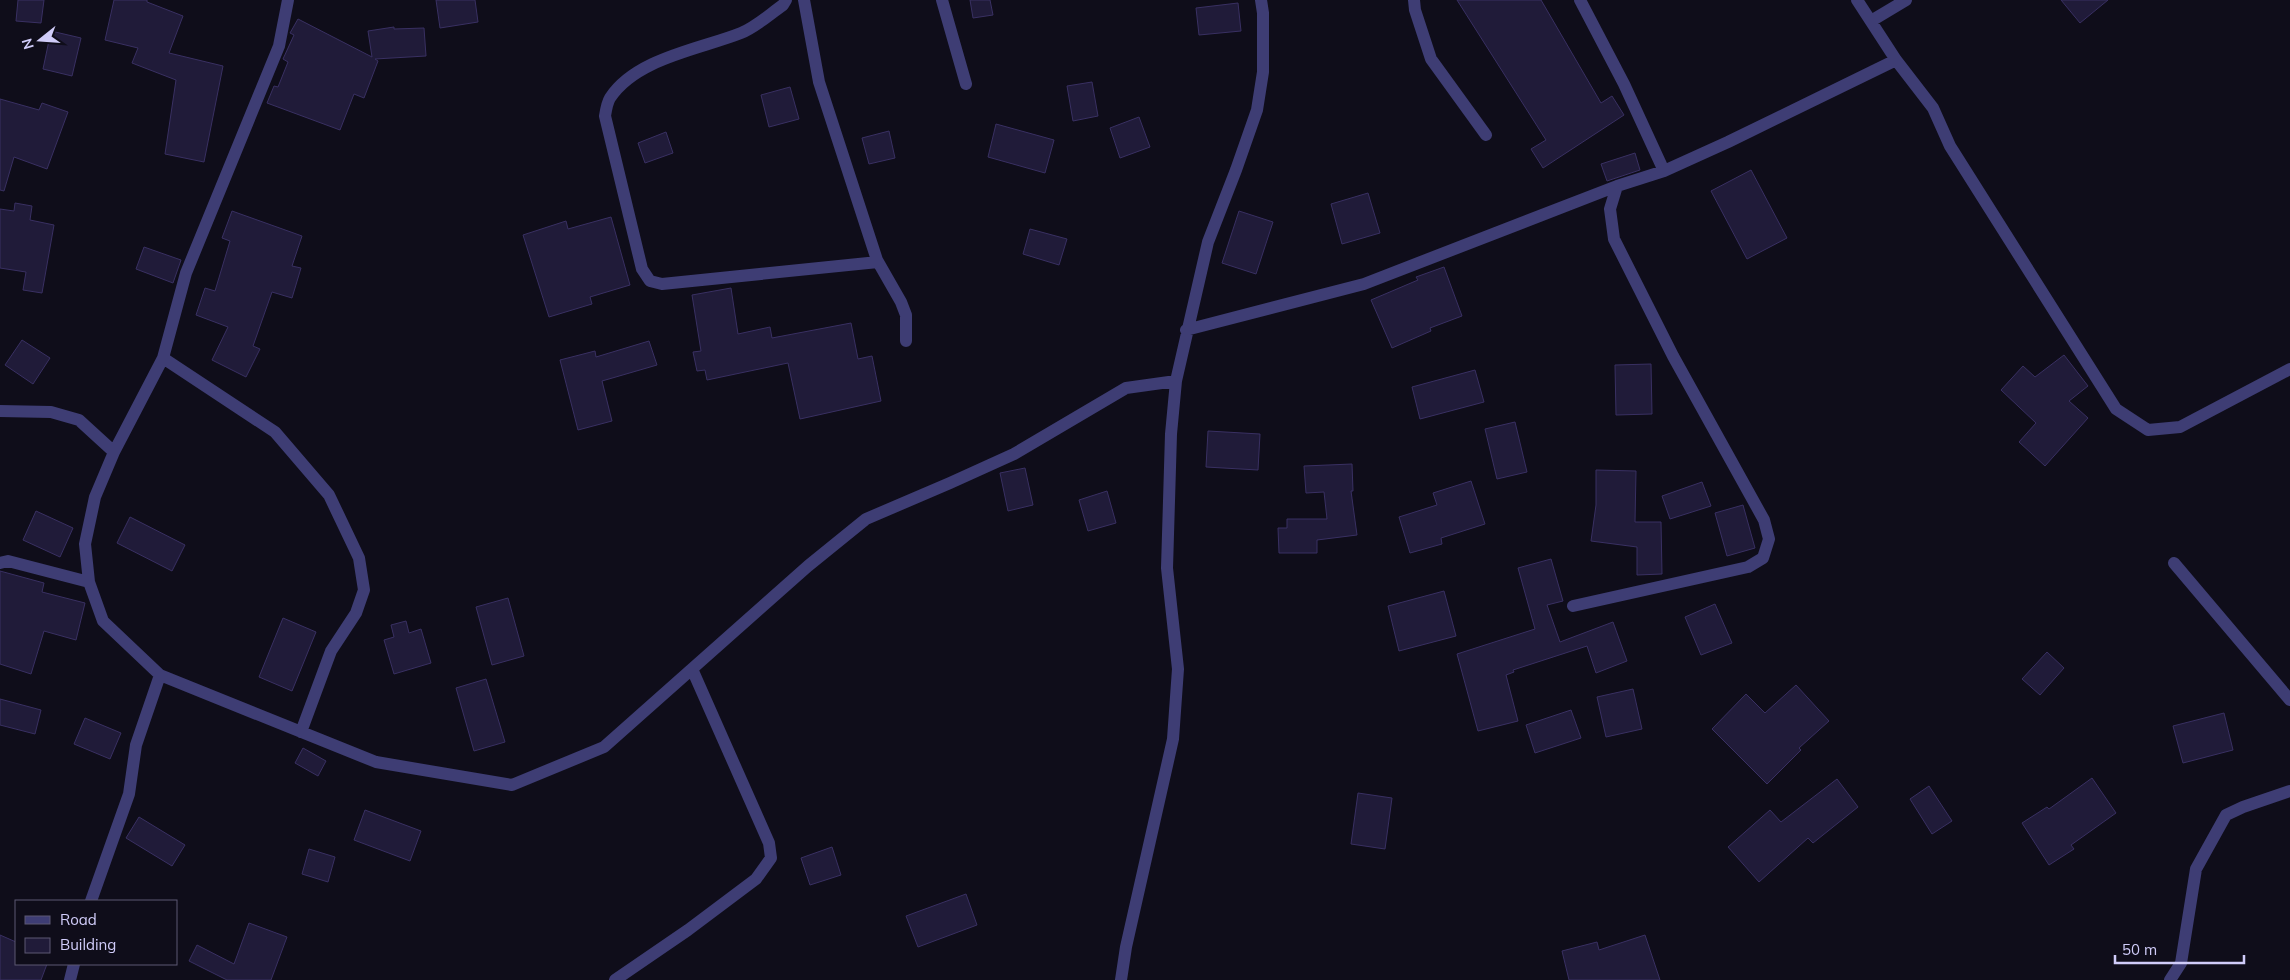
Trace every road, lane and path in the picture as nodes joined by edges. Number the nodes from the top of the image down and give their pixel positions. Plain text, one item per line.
1 (288, 0) edge
2 (786, 0) edge
3 (804, 0) edge
4 (942, 0) edge
5 (1261, 0) edge
6 (1414, 0) edge
7 (1580, 0) edge
8 (1857, 0) edge
9 (1906, 0) edge
10 (1870, 21) junction
11 (1896, 60) junction
12 (966, 84) dead end
13 (1486, 135) dead end
14 (1664, 171) junction
15 (1617, 186) junction
16 (878, 262) junction
17 (1186, 330) junction
18 (906, 341) dead end
19 (163, 358) junction
20 (2290, 369) edge
21 (1176, 381) junction
22 (0, 411) edge
23 (114, 452) junction
24 (0, 563) edge
25 (2174, 563) dead end
26 (89, 582) junction
27 (1573, 606) dead end
28 (692, 669) junction
29 (160, 675) junction
30 (2290, 700) edge
31 (301, 732) junction
32 (2290, 791) edge
33 (91, 900) edge
34 (74, 965) edge
35 (70, 980) edge
36 (615, 980) edge
37 (1121, 980) edge
38 (2170, 980) edge

1 - 19 street
2 - 16 street
3 - 16 street
4 - 12 street
5 - 17 street
6 - 13 street
7 - 14 street
8 - 10 street
9 - 10 street
10 - 11 street
11 - 14 street
11 - 20 street
14 - 15 street
15 - 17 street
15 - 27 street
16 - 18 street
17 - 21 street
19 - 23 street
19 - 31 street
21 - 28 street
21 - 37 street
22 - 23 street
23 - 26 street
24 - 26 street
25 - 30 street
26 - 29 street
28 - 31 street
28 - 36 street
29 - 31 street
29 - 33 street
32 - 38 street
34 - 35 street

